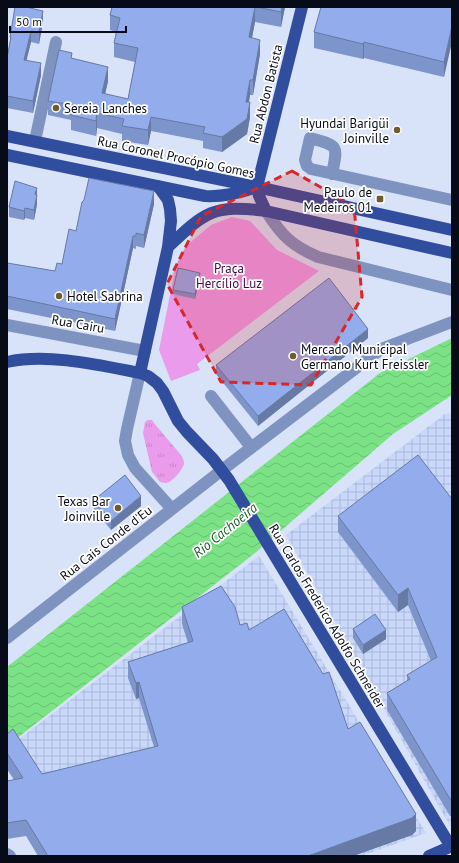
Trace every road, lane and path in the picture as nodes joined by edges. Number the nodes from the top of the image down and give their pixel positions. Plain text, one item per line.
1 (302, 7) edge
2 (56, 42) dead end
3 (7, 136) edge
4 (35, 141) junction
5 (7, 155) edge
6 (332, 174) dead end
7 (158, 186) junction
8 (257, 187) junction
9 (452, 200) edge
10 (266, 211) junction
11 (452, 230) edge
12 (168, 247) junction
13 (452, 253) edge
14 (452, 290) edge
15 (452, 322) edge
16 (7, 325) edge
17 (145, 351) junction
18 (7, 362) edge
19 (140, 373) junction
20 (211, 396) dead end
21 (251, 447) junction
22 (225, 475) junction
23 (172, 509) junction
24 (7, 638) edge
25 (452, 847) edge
26 (7, 854) edge
27 (10, 856) edge
28 (429, 856) edge

1 - 8 main road, Rua Abdon Batista
2 - 4 street
3 - 4 main road, Rua Coronel Procópio Gomes
4 - 8 main road, Rua Coronel Procópio Gomes
5 - 7 main road, Rua Coronel Procópio Gomes
6 - 9 street
7 - 8 main road, Rua Coronel Procópio Gomes
7 - 12 main road
8 - 10 main road
8 - 11 main road
10 - 12 main road
10 - 13 main road
10 - 14 street
12 - 17 main road
15 - 21 street, Rua Cais Conde d'Eu
16 - 17 street, Rua Cairu
17 - 19 main road
18 - 19 main road, Rua Carlos Frederico Adolfo Schneider
19 - 22 main road, Rua Carlos Frederico Adolfo Schneider
19 - 23 street
20 - 21 street
21 - 22 street, Rua Cais Conde d'Eu
22 - 23 street, Rua Cais Conde d'Eu
22 - 25 main road, Rua Carlos Frederico Adolfo Schneider
23 - 24 street, Rua Cais Conde d'Eu
25 - 28 main road
26 - 27 street

